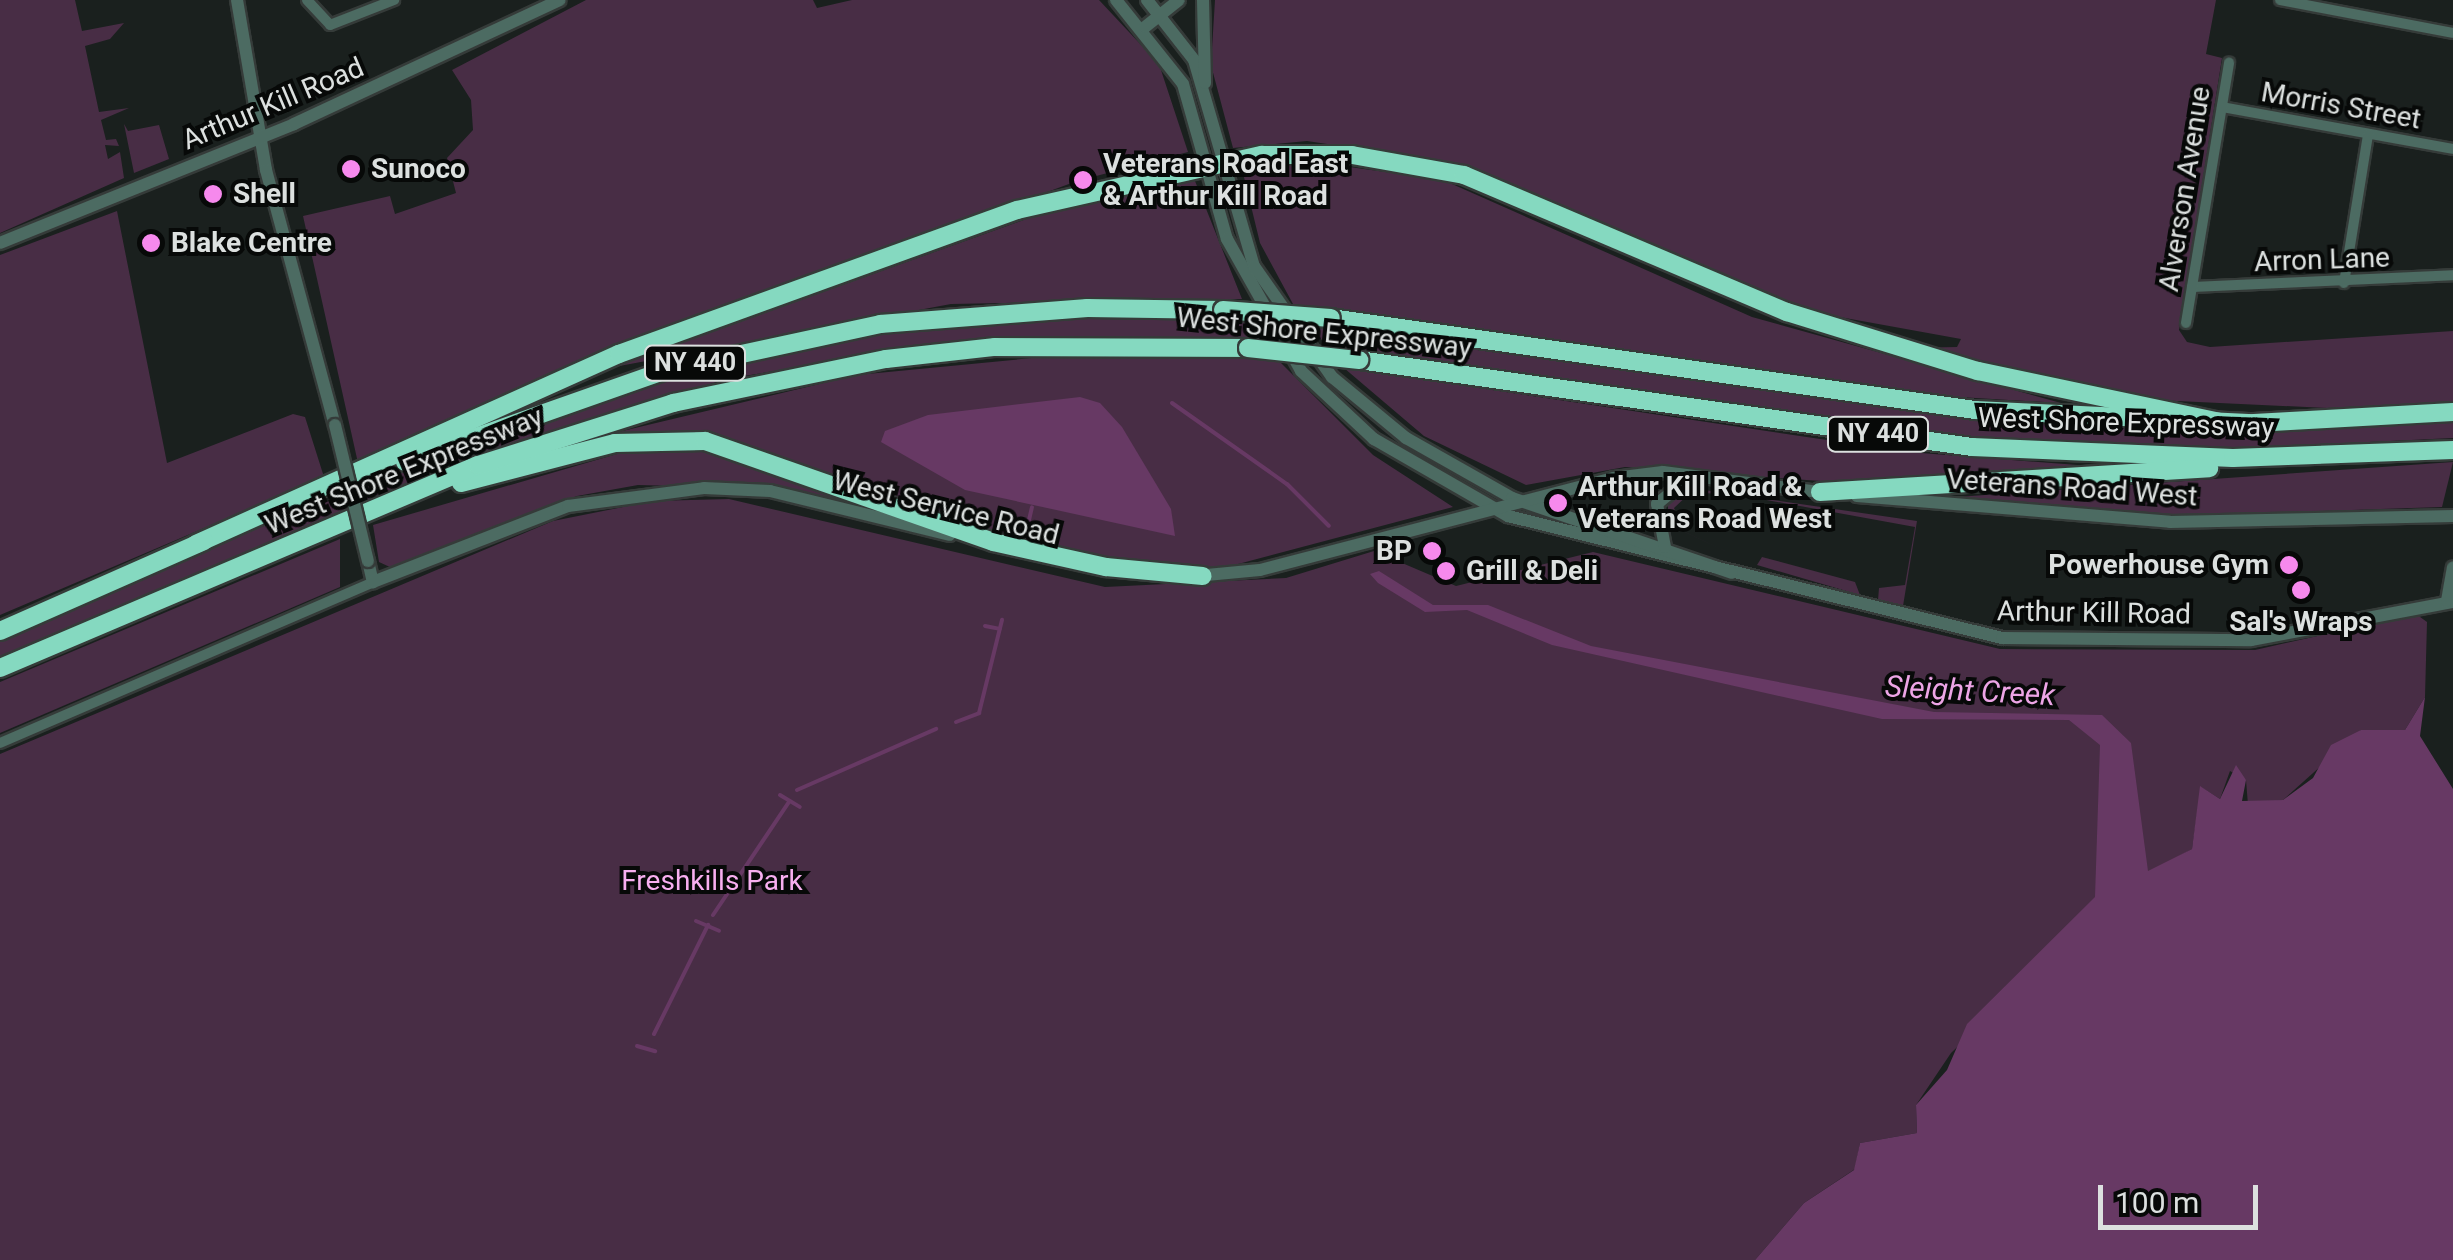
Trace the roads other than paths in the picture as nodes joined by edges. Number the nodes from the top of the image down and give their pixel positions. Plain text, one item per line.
1 (237, 0) edge
2 (307, 0) edge
3 (394, 0) edge
4 (560, 0) edge
5 (1116, 0) edge
6 (1147, 0) edge
7 (1179, 0) edge
8 (1203, 0) edge
9 (2280, 0) edge
10 (1164, 15) junction
11 (1145, 27) junction
12 (2453, 33) edge
13 (2229, 63) dead end
14 (1206, 96) junction
15 (2222, 107) junction
16 (2368, 134) junction
17 (261, 138) junction
18 (2453, 149) edge
19 (1213, 164) junction
20 (0, 243) edge
21 (2453, 276) edge
22 (2344, 284) junction
23 (2192, 286) junction
24 (2186, 323) dead end
25 (2453, 412) edge
26 (2219, 422) junction
27 (2453, 450) edge
28 (2401, 454) junction
29 (1714, 476) junction
30 (1820, 492) junction
31 (1512, 498) junction
32 (1486, 506) junction
33 (2453, 516) edge
34 (324, 532) junction
35 (196, 544) junction
36 (1665, 546) junction
37 (2453, 568) edge
38 (1203, 576) junction
39 (1737, 578) junction
40 (373, 582) junction
41 (2450, 602) edge
42 (0, 630) edge
43 (0, 668) edge
44 (0, 743) edge

1 - 17 street
2 - 3 street
4 - 17 street, Arthur Kill Road
5 - 11 street
6 - 10 street
7 - 10 street
8 - 14 street
9 - 12 street
10 - 11 street
10 - 14 street
11 - 19 street
13 - 15 street, Alverson Avenue
14 - 19 street
15 - 16 street, Morris Street
15 - 23 street, Alverson Avenue
16 - 18 street, Morris Street
16 - 22 street
17 - 20 street, Arthur Kill Road
17 - 40 street, bridge
19 - 26 highway
19 - 31 street, Arthur Kill Road
19 - 32 street, Arthur Kill Road
19 - 35 highway
21 - 22 street, Arron Lane
22 - 23 street, Arron Lane
23 - 24 street, Alverson Avenue
25 - 26 highway, West Shore Expressway / NY 440
26 - 35 highway, West Shore Expressway / NY 440, bridge
27 - 28 highway, West Shore Expressway / NY 440
28 - 30 highway
28 - 34 highway, West Shore Expressway / NY 440, bridge
29 - 30 street, Veterans Road West
29 - 31 street, Veterans Road West
29 - 36 street
30 - 33 street, Veterans Road West
31 - 32 street, West Service Road
31 - 36 street, Arthur Kill Road
32 - 38 street, West Service Road
32 - 39 street, Arthur Kill Road
34 - 38 highway
34 - 43 highway, West Shore Expressway / NY 440
35 - 42 highway, West Shore Expressway / NY 440
36 - 39 street, Arthur Kill Road
37 - 41 street
38 - 40 street, West Service Road
39 - 41 street, Arthur Kill Road
40 - 44 street

